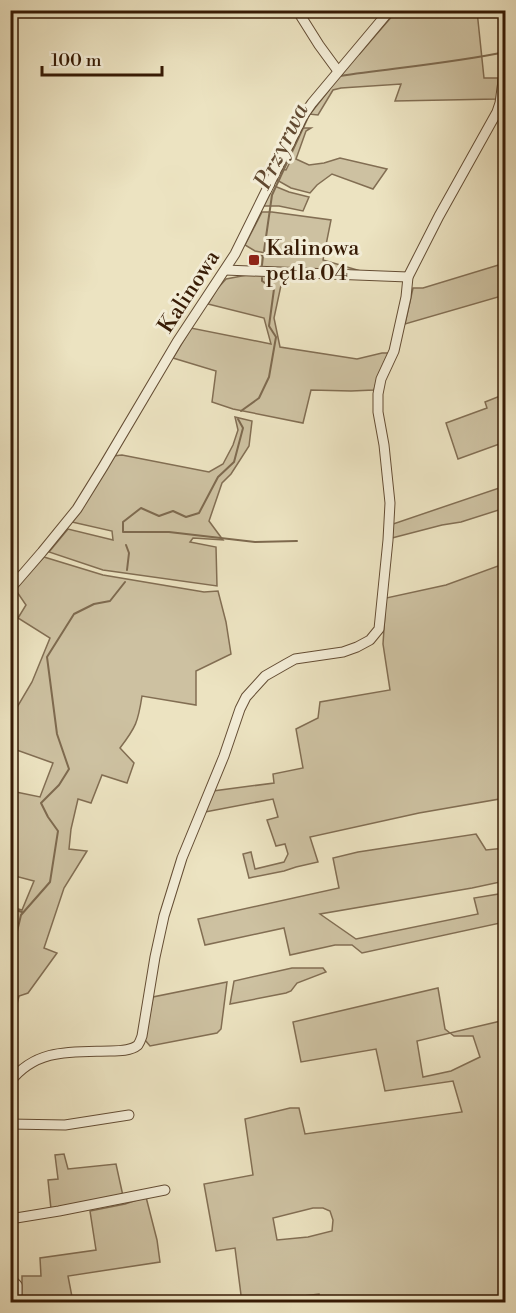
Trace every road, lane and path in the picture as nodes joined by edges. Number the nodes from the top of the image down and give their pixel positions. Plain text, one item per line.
1 (297, 10) edge
2 (390, 10) edge
3 (506, 60) edge
4 (338, 71) junction
5 (225, 270) junction
6 (408, 277) junction
7 (10, 589) edge
8 (10, 1082) edge
9 (129, 1115) dead end
10 (10, 1124) edge
11 (165, 1190) dead end
12 (10, 1219) edge
13 (10, 1278) edge
14 (17, 1302) edge

1 - 4 street
2 - 4 street, Kalinowa
3 - 6 street
4 - 5 street, Kalinowa
5 - 6 street
5 - 7 street, Kalinowa
6 - 8 street
9 - 10 street
11 - 12 street
13 - 14 street

